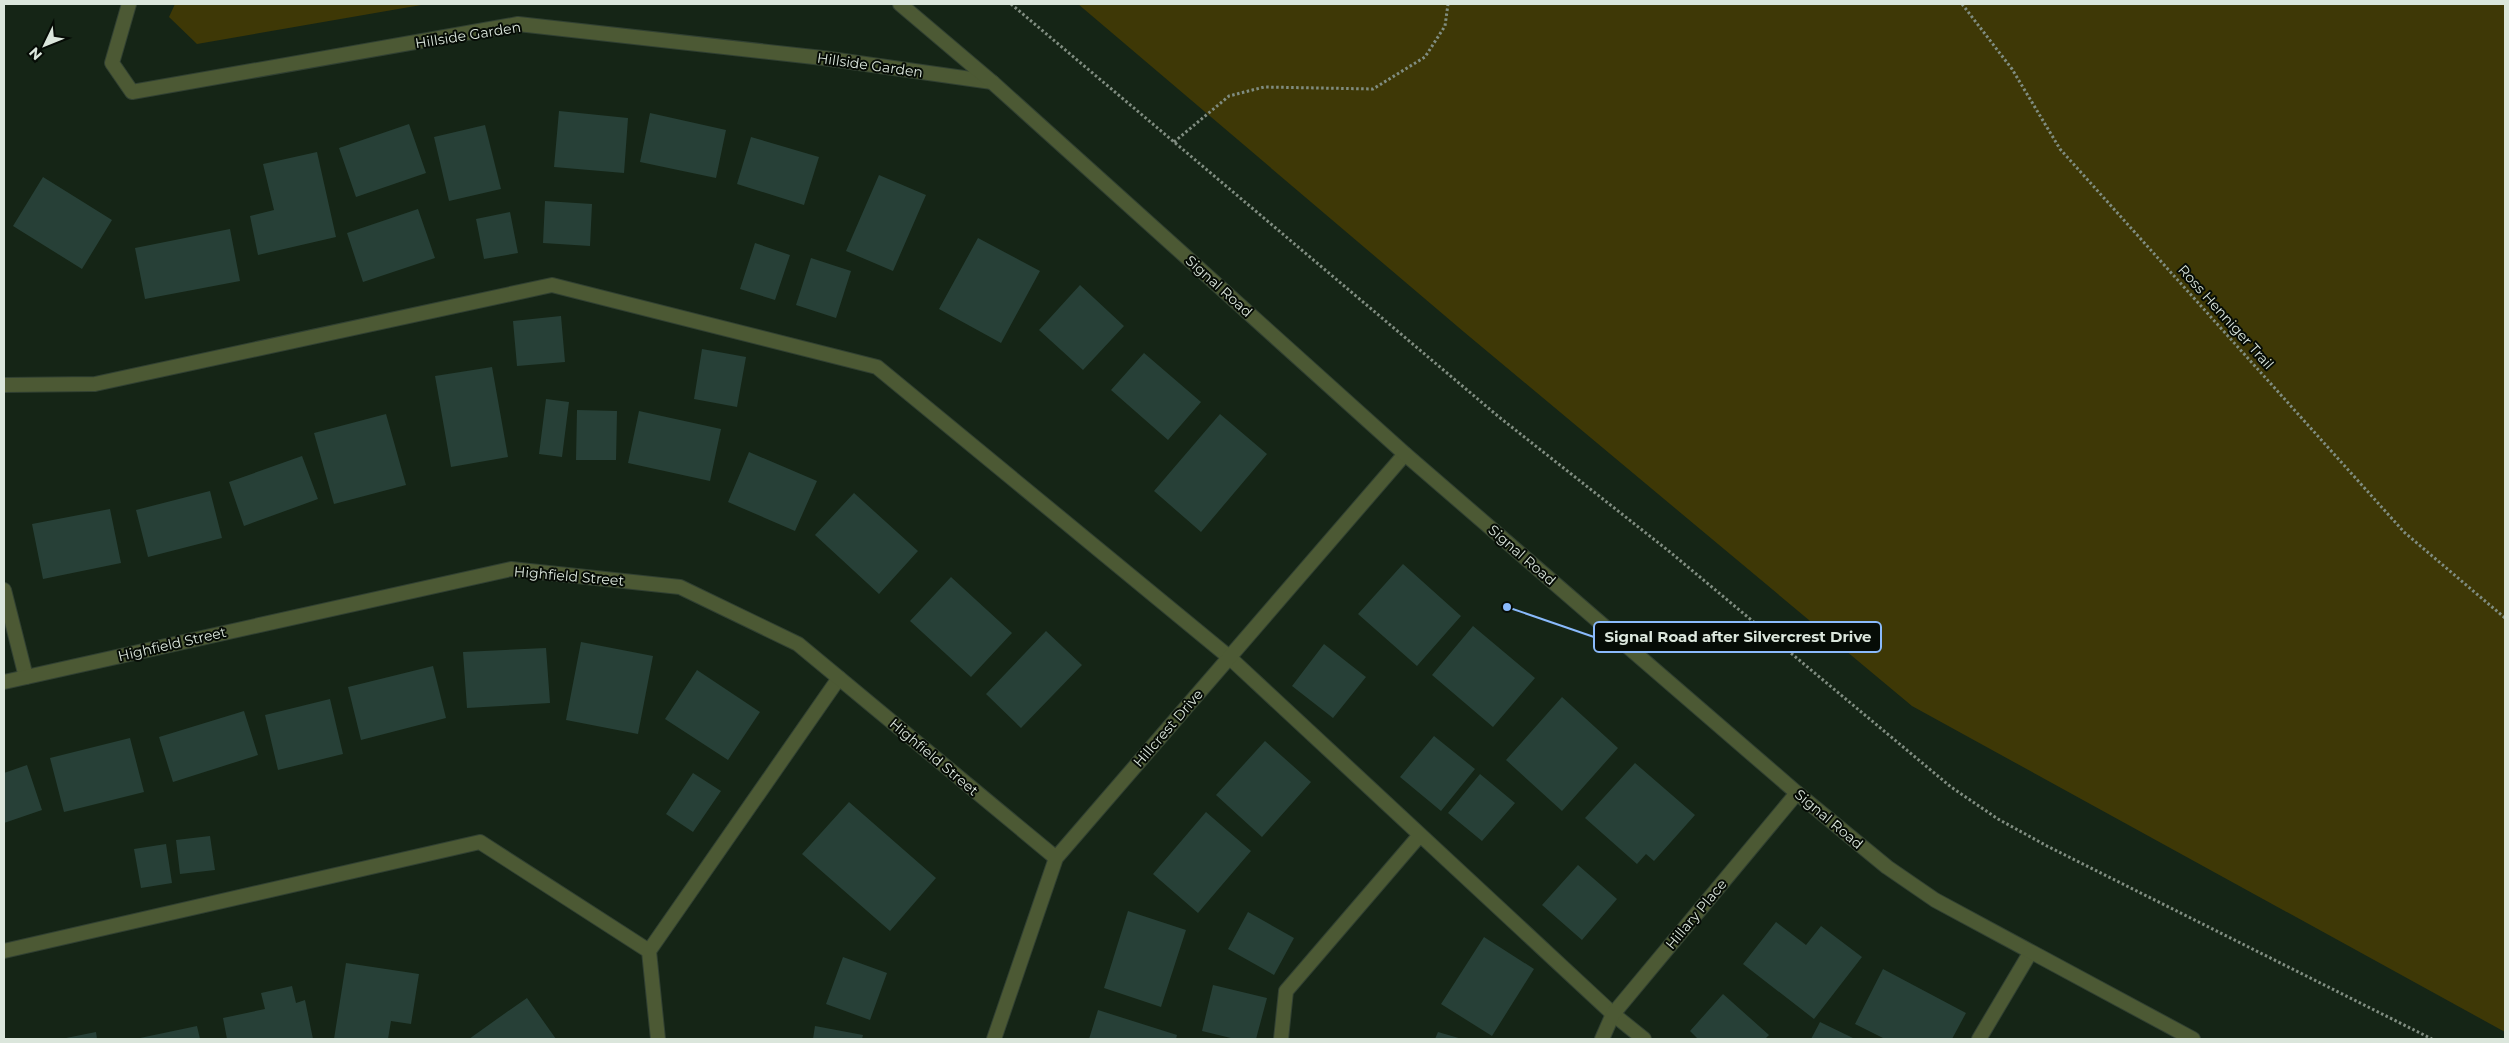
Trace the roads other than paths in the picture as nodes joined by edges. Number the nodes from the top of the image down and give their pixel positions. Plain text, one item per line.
1 (129, 4) edge
2 (900, 4) edge
3 (992, 82) junction
4 (4, 385) edge
5 (1405, 454) junction
6 (4, 590) edge
7 (1229, 657) junction
8 (26, 677) junction
9 (839, 678) junction
10 (4, 682) edge
11 (1798, 793) junction
12 (1420, 835) junction
13 (1056, 858) junction
14 (648, 951) junction
15 (4, 952) edge
16 (2030, 953) junction
17 (1613, 1014) junction
18 (658, 1039) edge
19 (994, 1039) edge
20 (1281, 1039) edge
21 (1602, 1039) edge
22 (1644, 1039) edge
23 (1979, 1039) edge
24 (2193, 1039) edge

1 - 3 street, Hillside Garden
2 - 3 street, Signal Road
3 - 5 street, Signal Road
4 - 7 street
5 - 7 street, Hillcrest Drive
5 - 11 street, Signal Road
6 - 8 street
7 - 12 street
7 - 13 street, Hillcrest Drive
8 - 9 street, Highfield Street
8 - 10 street, Highfield Street
9 - 13 street, Highfield Street
9 - 14 street
11 - 16 street, Signal Road
11 - 17 street, Hillary Place
12 - 17 street
12 - 20 street
13 - 19 street, Hillcrest Drive
14 - 15 street
14 - 18 street
16 - 23 street
16 - 24 street, Signal Road
17 - 21 street, Hillary Place
17 - 22 street

